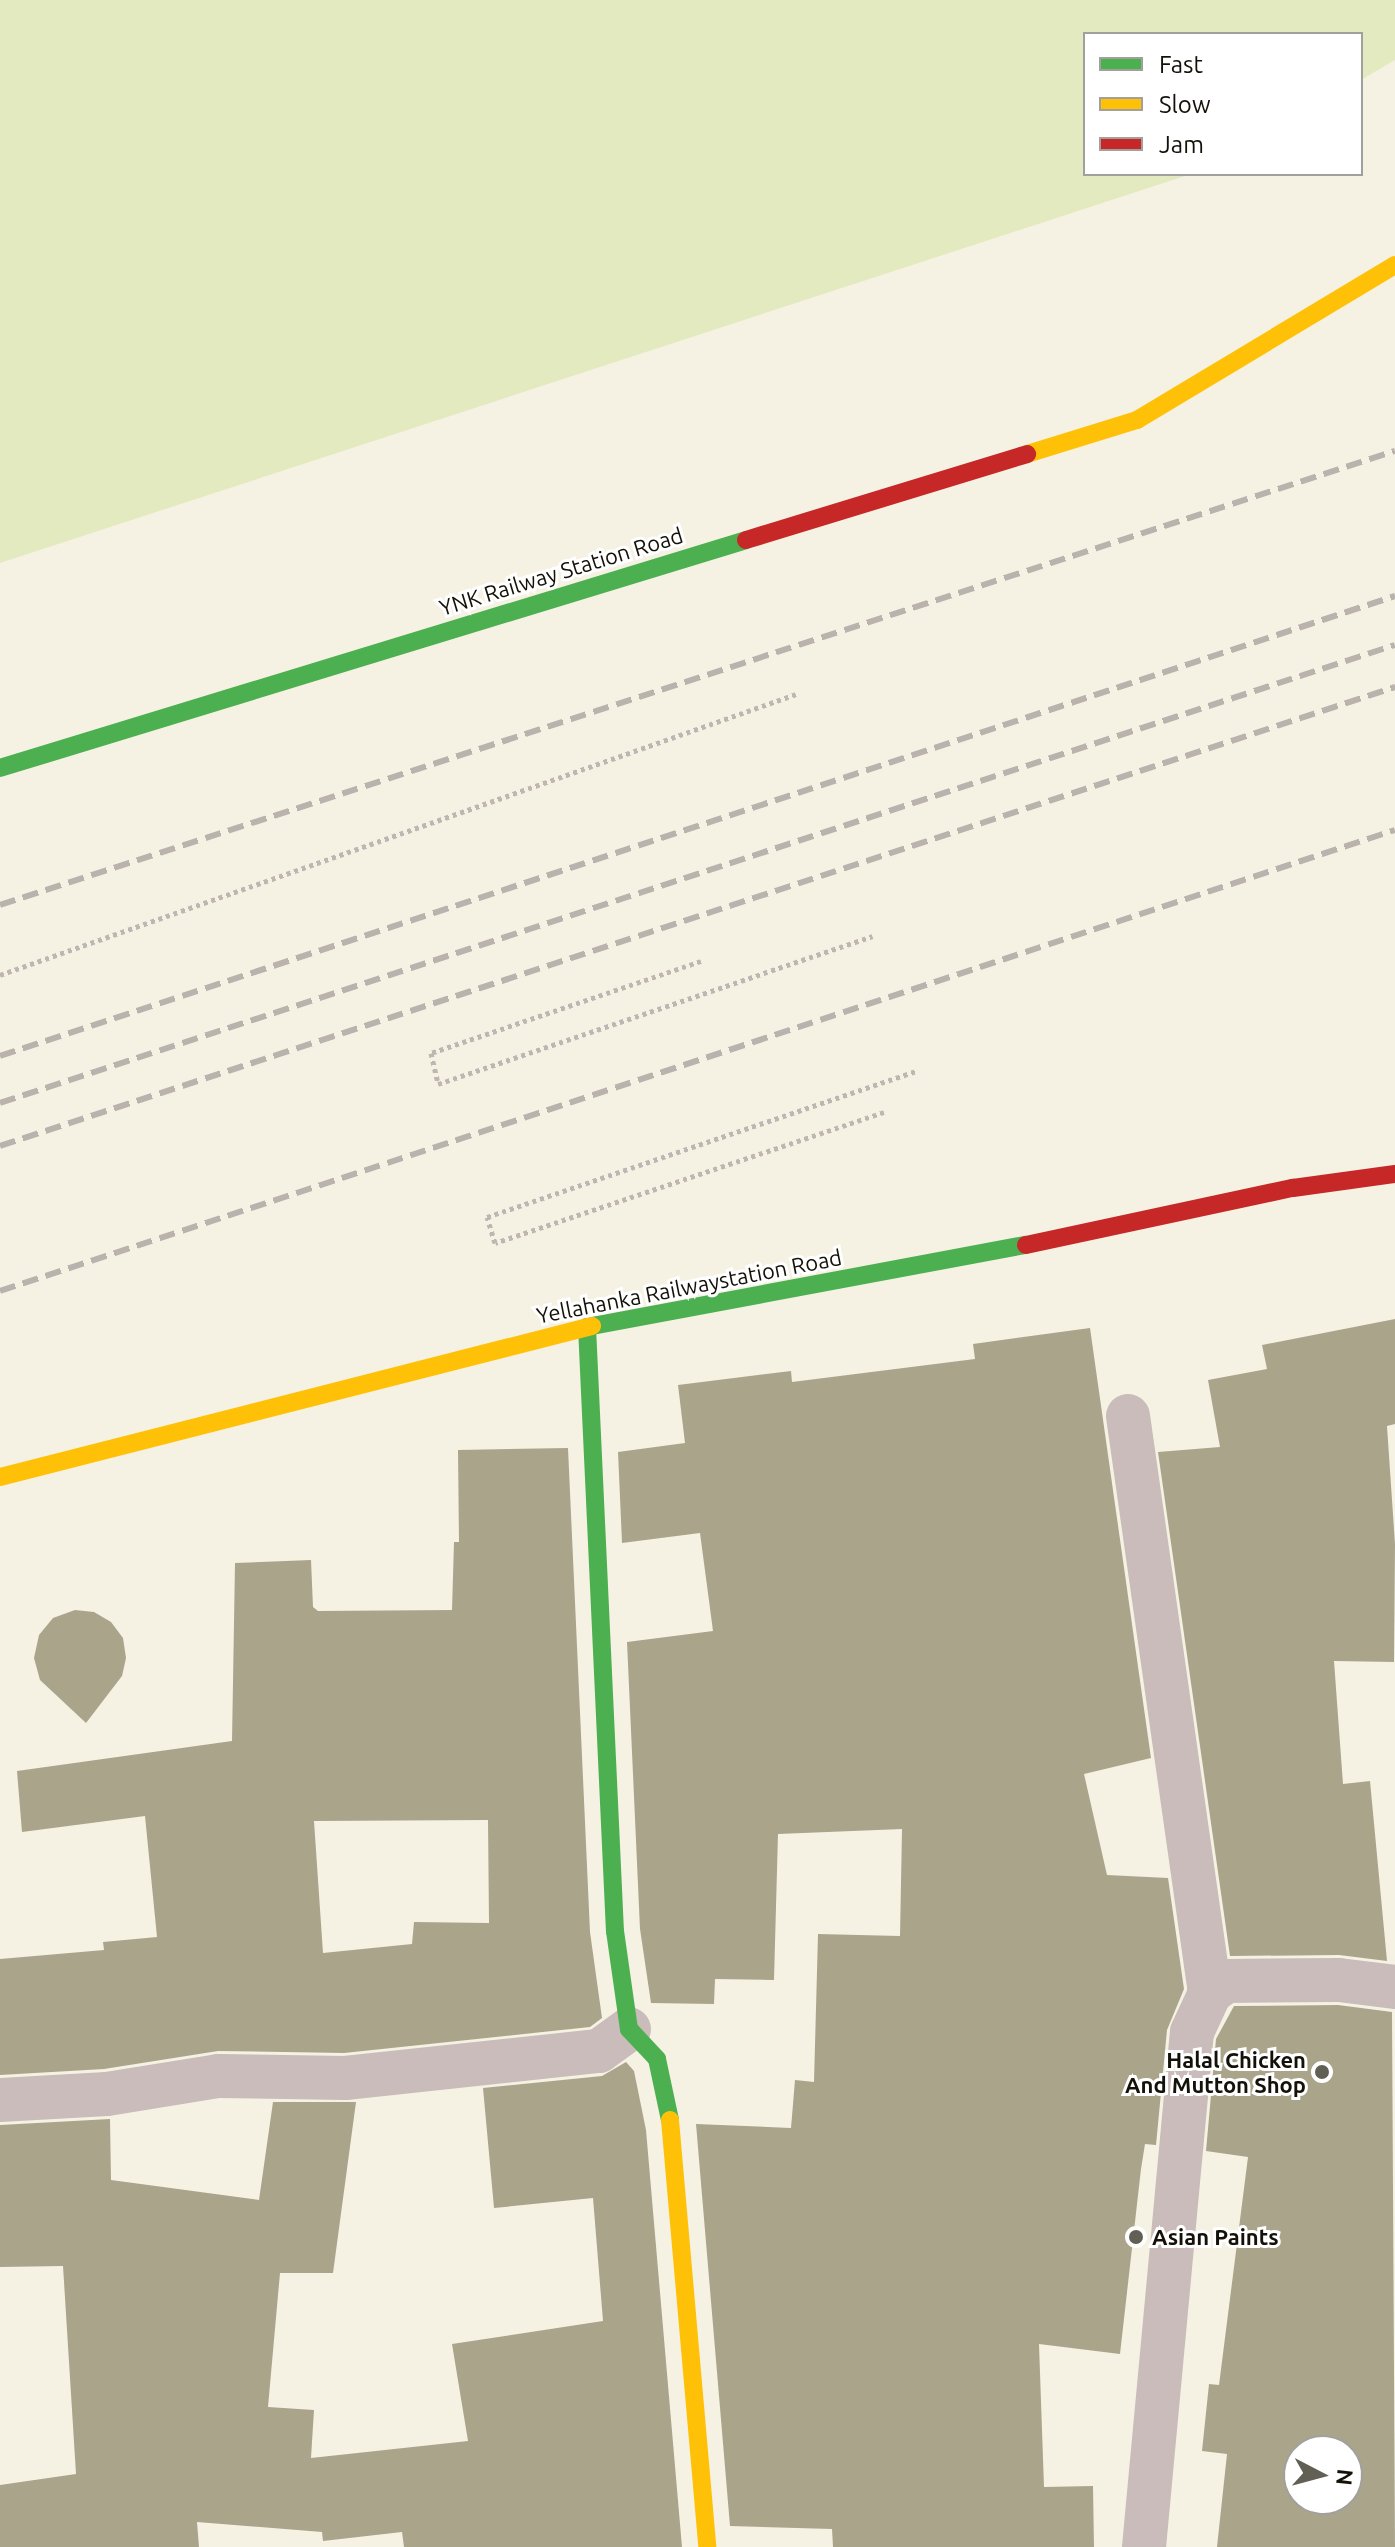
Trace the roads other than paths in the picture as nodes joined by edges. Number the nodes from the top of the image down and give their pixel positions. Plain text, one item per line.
1 (1395, 265) edge
2 (0, 768) edge
3 (1395, 1174) edge
4 (587, 1327) junction
5 (1128, 1416) dead end
6 (0, 1477) edge
7 (1395, 1987) edge
8 (1210, 1993) junction
9 (629, 2029) junction
10 (0, 2100) edge
11 (707, 2547) edge
12 (1144, 2547) edge

1 - 2 street, YNK Railway Station Road
3 - 4 street, Yellahanka Railwaystation Road
4 - 6 street, Yellahanka Railwaystation Road
4 - 9 street
5 - 8 street
7 - 8 street
8 - 12 street
9 - 10 street
9 - 11 street

